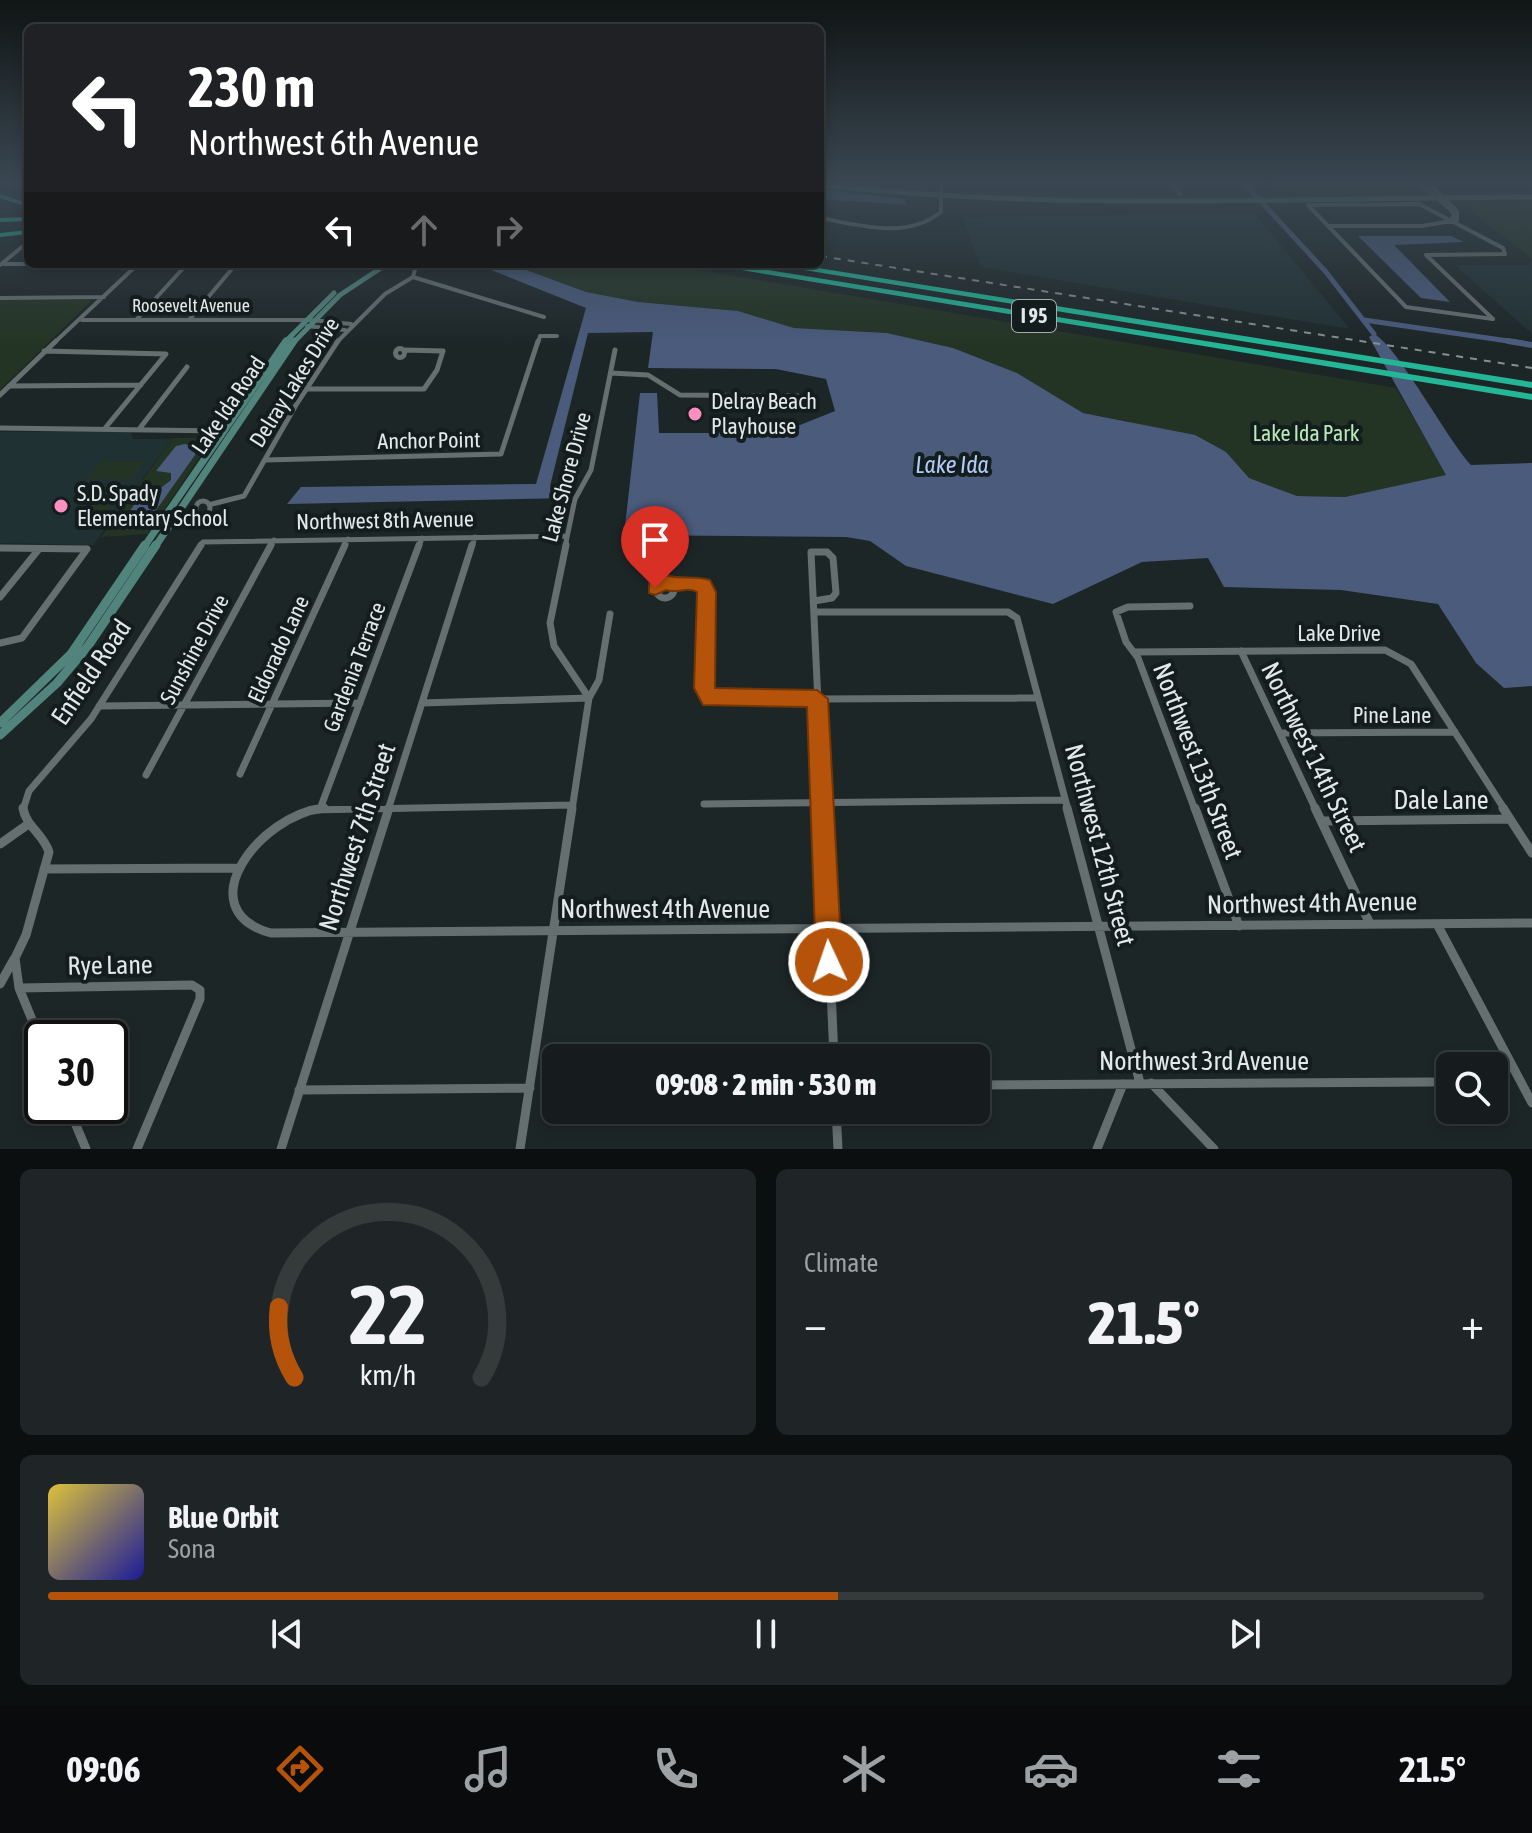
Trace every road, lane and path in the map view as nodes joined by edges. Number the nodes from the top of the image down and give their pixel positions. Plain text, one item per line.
1 (1341, 239) edge
2 (1482, 239) edge
3 (24, 245) edge
4 (24, 264) edge
5 (0, 265) edge
6 (134, 268) edge
7 (183, 268) edge
8 (233, 268) edge
9 (372, 268) edge
10 (381, 268) edge
11 (412, 268) edge
12 (741, 268) edge
13 (804, 268) edge
14 (413, 277) junction
15 (105, 297) junction
16 (0, 298) edge
17 (544, 317) dead end
18 (82, 320) junction
19 (136, 320) junction
20 (189, 320) junction
21 (306, 323) junction
22 (351, 324) junction
23 (345, 330) junction
24 (557, 336) dead end
25 (405, 350) dead end
26 (615, 350) dead end
27 (44, 351) junction
28 (187, 367) dead end
29 (611, 373) junction
30 (141, 385) junction
31 (1532, 385) edge
32 (9, 386) junction
33 (308, 389) junction
34 (0, 395) edge
35 (798, 396) dead end
36 (1532, 397) edge
37 (106, 427) junction
38 (0, 428) edge
39 (140, 428) junction
40 (228, 431) junction
41 (265, 460) junction
42 (212, 504) dead end
43 (567, 536) junction
44 (475, 537) junction
45 (422, 538) junction
46 (348, 539) junction
47 (274, 540) junction
48 (148, 541) junction
49 (203, 542) joint
50 (0, 548) edge
51 (39, 549) junction
52 (152, 552) junction
53 (675, 586) dead end
54 (0, 597) edge
55 (814, 601) junction
56 (1190, 606) dead end
57 (815, 612) junction
58 (610, 614) dead end
59 (82, 638) junction
60 (94, 638) junction
61 (0, 643) edge
62 (1241, 651) junction
63 (1134, 652) junction
64 (589, 698) junction
65 (1038, 698) junction
66 (813, 700) junction
67 (360, 703) junction
68 (422, 703) junction
69 (185, 704) junction
70 (272, 704) junction
71 (99, 706) junction
72 (0, 723) edge
73 (1455, 732) junction
74 (1281, 733) junction
75 (0, 735) edge
76 (240, 774) dead end
77 (146, 775) dead end
78 (1065, 800) junction
79 (821, 802) junction
80 (704, 804) dead end
81 (571, 805) junction
82 (389, 806) junction
83 (320, 809) junction
84 (1510, 819) junction
85 (1323, 821) junction
86 (27, 825) junction
87 (0, 844) edge
88 (1532, 853) edge
89 (240, 868) junction
90 (44, 869) junction
91 (1532, 923) edge
92 (1370, 924) junction
93 (1437, 924) junction
94 (1239, 926) junction
95 (1099, 927) junction
96 (827, 930) junction
97 (555, 931) junction
98 (349, 933) junction
99 (15, 958) junction
100 (0, 984) edge
101 (19, 988) junction
102 (32, 1020) edge
103 (833, 1044) edge
104 (1432, 1082) dead end
105 (1146, 1083) junction
106 (1123, 1084) junction
107 (990, 1085) edge
108 (530, 1088) junction
109 (299, 1090) junction
110 (1532, 1103) edge
111 (76, 1124) edge
112 (837, 1124) edge
113 (86, 1149) edge
114 (137, 1149) edge
115 (281, 1149) edge
116 (520, 1149) edge
117 (838, 1149) edge
118 (1097, 1149) edge
119 (1214, 1149) edge

1 - 2 street
3 - 5 street
4 - 5 street
6 - 15 street
7 - 19 street
8 - 20 street
9 - 21 street, Lake Ida Road
10 - 21 street, Lake Ida Road
11 - 14 street
12 - 36 highway, I 95
13 - 31 highway, I 95
14 - 17 street
14 - 22 street, Delray Lakes Drive
15 - 16 street
15 - 18 street
18 - 19 street, Roosevelt Avenue
18 - 27 street
19 - 20 street, Roosevelt Avenue
20 - 21 street, Roosevelt Avenue
21 - 22 street, Roosevelt Avenue
21 - 23 street, Roosevelt Avenue
21 - 40 street, Lake Ida Road
22 - 23 street, Delray Lakes Drive
23 - 33 street, Delray Lakes Drive
24 - 41 street, Anchor Point
25 - 33 street
26 - 29 street, Lake Shore Drive
27 - 30 street
27 - 32 street
28 - 39 street
29 - 35 street
29 - 43 street, Lake Shore Drive
30 - 32 street
30 - 37 street
32 - 34 street
33 - 41 street, Delray Lakes Drive
37 - 38 street
37 - 39 street
39 - 40 street
40 - 48 street, Lake Ida Road
40 - 52 street, Lake Ida Road
41 - 42 street, Delray Lakes Drive
43 - 44 street, Northwest 8th Avenue
43 - 64 street, Lake Shore Drive
44 - 45 street, Northwest 8th Avenue
44 - 68 street, Northwest 7th Street
45 - 46 street, Northwest 8th Avenue
45 - 67 street, Gardenia Terrace
46 - 47 street, Northwest 8th Avenue
46 - 70 street, Eldorado Lane
47 - 49 street, Northwest 8th Avenue
47 - 69 street, Sunshine Drive
48 - 52 street
48 - 59 street, Lake Ida Road
49 - 71 street, Enfield Road
50 - 51 street
51 - 54 street
51 - 61 street
52 - 60 street, Lake Ida Road
53 - 66 street
55 - 55 street
55 - 57 street
56 - 63 street, Northwest 13th Street
57 - 65 street, Northwest 12th Street
57 - 66 street
58 - 64 street
59 - 60 street
59 - 72 street, Lake Ida Road
60 - 75 street, Lake Ida Road
62 - 63 street, Lake Drive
62 - 73 street, Lake Drive
62 - 74 street, Northwest 14th Street
63 - 94 street, Northwest 13th Street
64 - 68 street
64 - 81 street
65 - 66 street
65 - 78 street, Northwest 12th Street
66 - 79 street
67 - 70 street
67 - 83 street, Gardenia Terrace
68 - 82 street, Northwest 7th Street
69 - 70 street
69 - 71 street
69 - 77 street, Sunshine Drive
70 - 76 street, Eldorado Lane
71 - 86 street, Enfield Road
73 - 74 street, Pine Lane
73 - 84 street, Lake Drive
74 - 85 street, Northwest 14th Street
78 - 79 street
78 - 95 street, Northwest 12th Street
79 - 80 street
79 - 96 street
81 - 82 street
81 - 97 street
82 - 83 street
82 - 98 street, Northwest 7th Street
83 - 89 street
84 - 85 street, Dale Lane
84 - 88 street, Lake Drive
85 - 92 street, Northwest 14th Street
86 - 87 street
86 - 90 street
89 - 90 street
89 - 98 street, Northwest 4th Avenue
90 - 99 street
91 - 93 street, Northwest 4th Avenue
92 - 93 street, Northwest 4th Avenue
92 - 94 street, Northwest 4th Avenue
93 - 110 street
94 - 95 street, Northwest 4th Avenue
95 - 96 street, Northwest 4th Avenue
95 - 105 street, Northwest 12th Street
96 - 97 street, Northwest 4th Avenue
96 - 103 street
97 - 98 street, Northwest 4th Avenue
97 - 108 street
98 - 109 street, Northwest 7th Street
99 - 100 street
99 - 101 street
101 - 102 street
101 - 114 street, Rye Lane
104 - 105 street, Northwest 3rd Avenue
105 - 106 street, Northwest 3rd Avenue
105 - 119 street
106 - 107 street, Northwest 3rd Avenue
106 - 118 street
108 - 109 street
108 - 116 street
109 - 115 street, Northwest 7th Street
111 - 113 street
112 - 117 street

